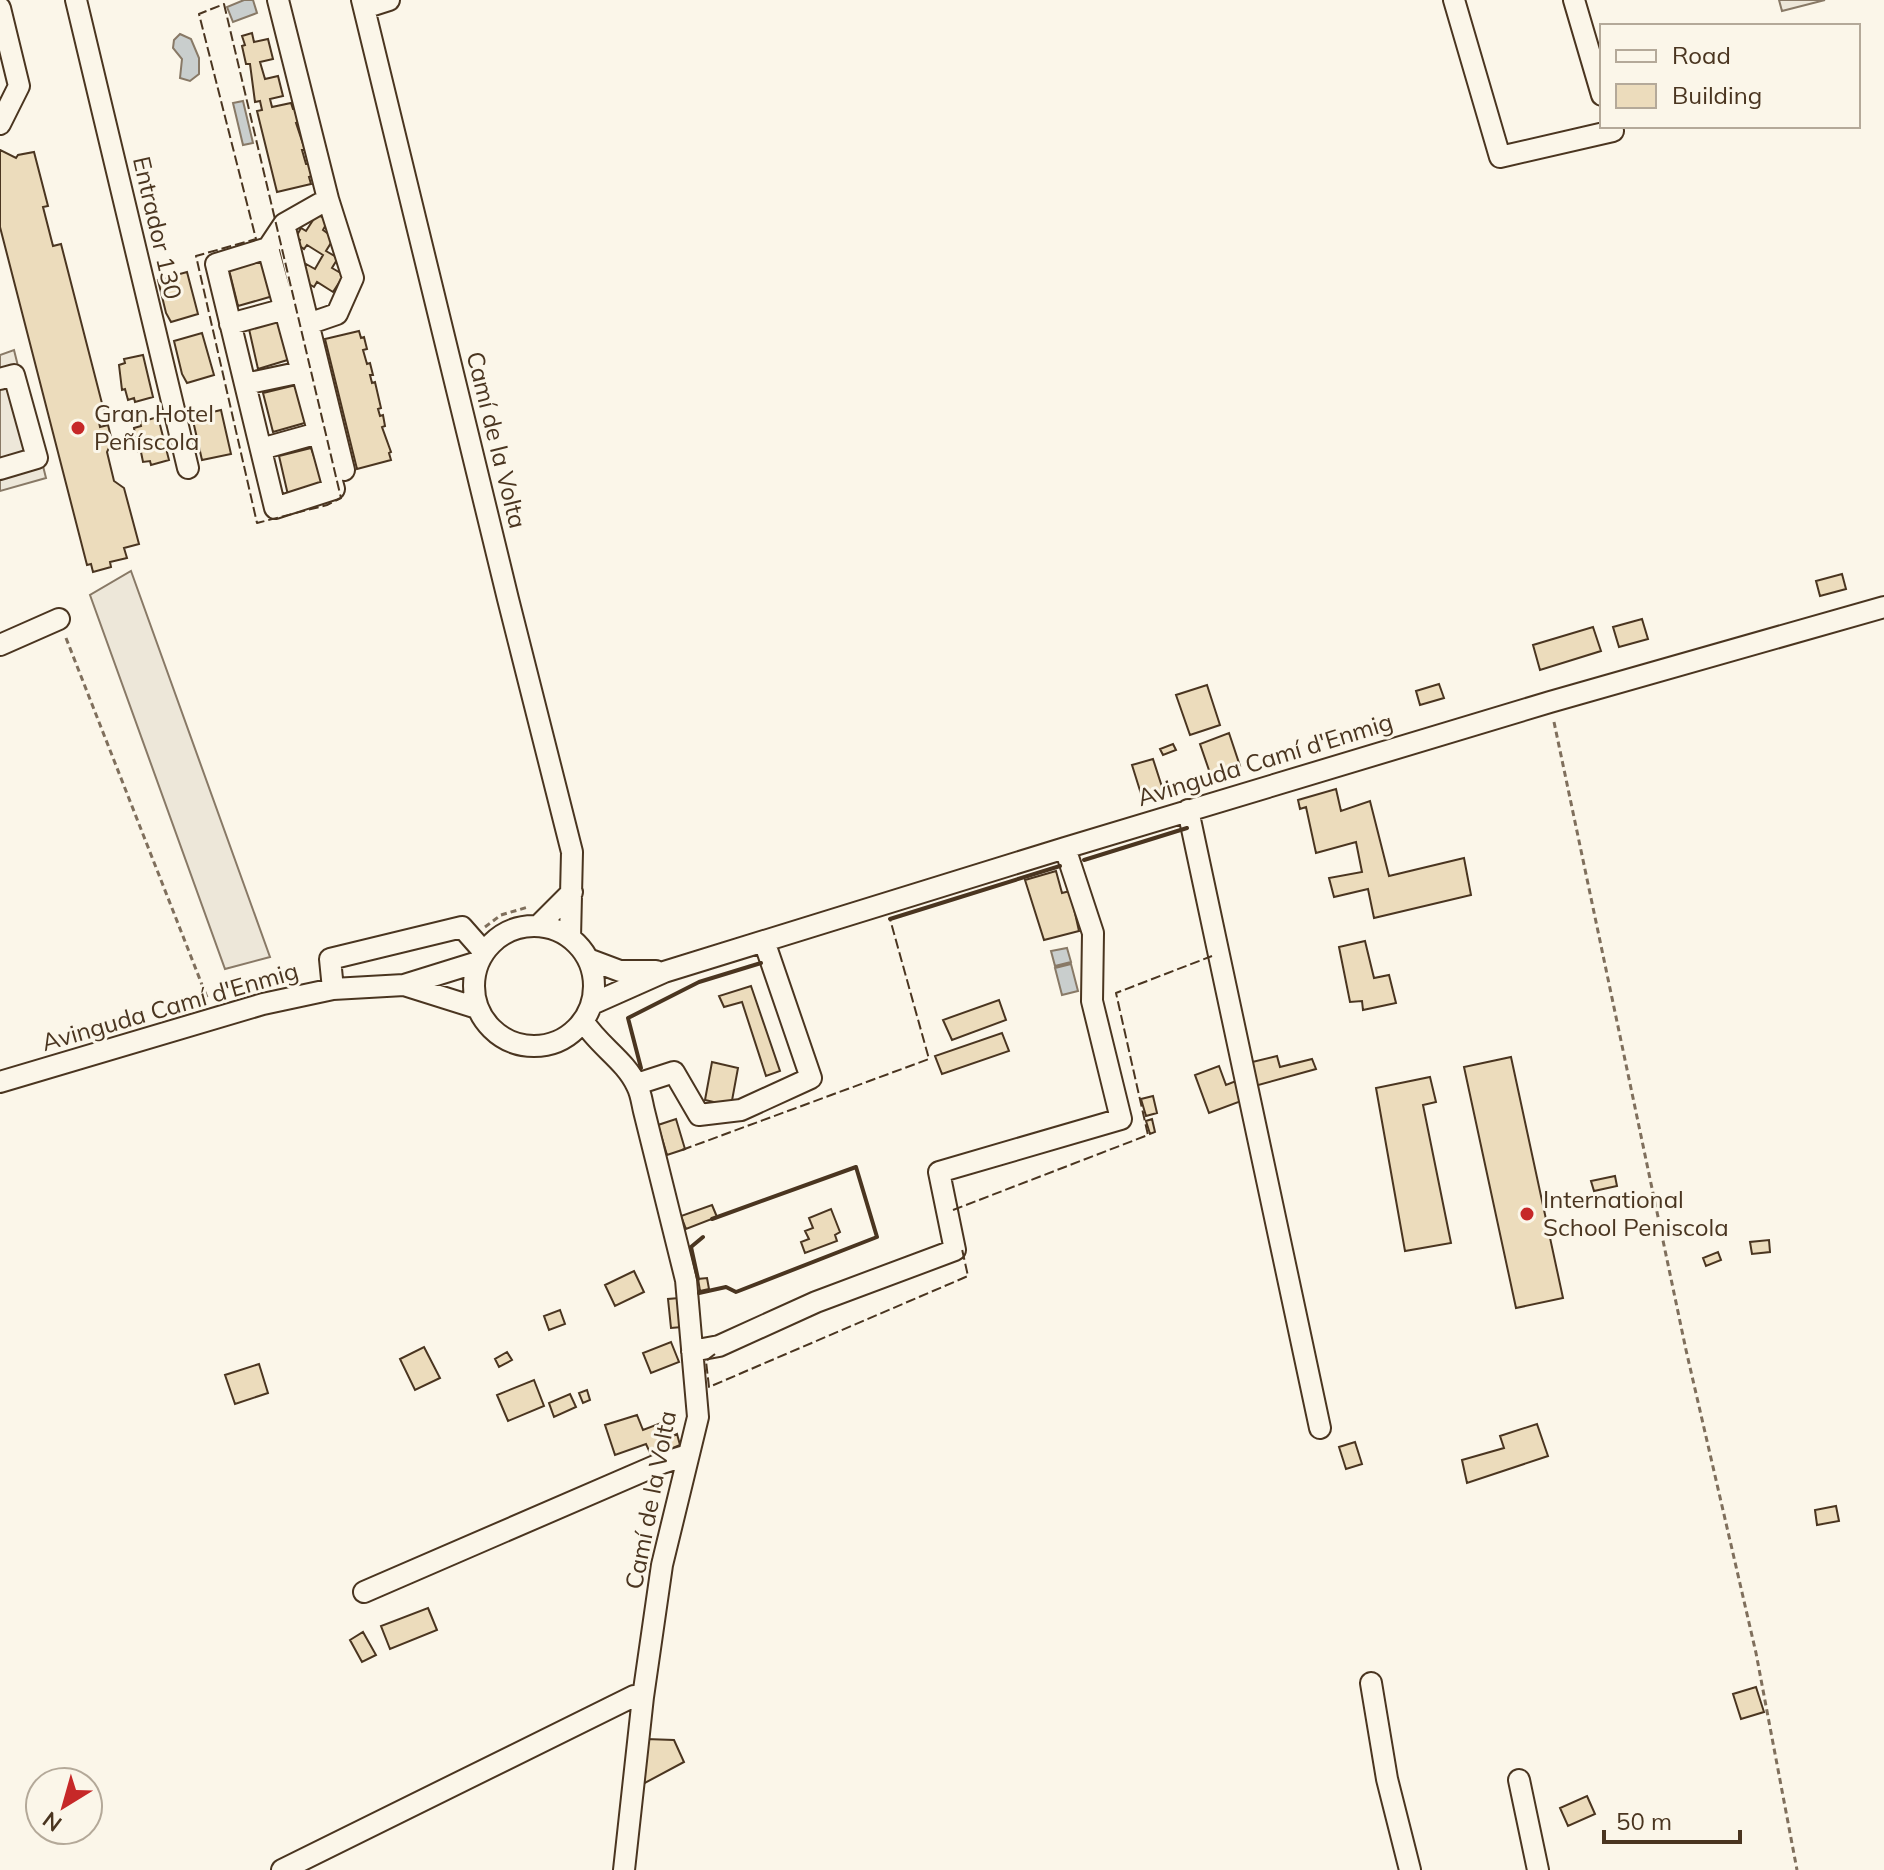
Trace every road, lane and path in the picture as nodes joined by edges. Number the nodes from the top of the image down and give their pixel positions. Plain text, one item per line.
1 (76, 0) edge
2 (278, 0) edge
3 (389, 0) edge
4 (1454, 0) edge
5 (1574, 0) edge
6 (363, 4) edge
7 (0, 8) edge
8 (1600, 88) edge
9 (0, 124) edge
10 (1612, 128) edge
11 (328, 199) junction
12 (284, 224) junction
13 (268, 248) junction
14 (285, 309) junction
15 (230, 324) junction
16 (308, 324) junction
17 (302, 372) junction
18 (0, 379) edge
19 (245, 384) junction
20 (318, 433) junction
21 (261, 449) junction
22 (188, 468) dead end
23 (0, 469) edge
24 (344, 470) dead end
25 (1884, 607) edge
26 (59, 619) joint
27 (0, 645) edge
28 (1550, 702) junction
29 (1188, 810) junction
30 (1065, 848) junction
31 (572, 892) junction
32 (540, 904) dead end
33 (538, 926) junction
34 (570, 938) junction
35 (764, 941) junction
36 (478, 951) junction
37 (588, 959) junction
38 (664, 972) junction
39 (404, 985) junction
40 (333, 989) junction
41 (477, 1008) junction
42 (588, 1013) junction
43 (215, 1018) junction
44 (565, 1039) junction
45 (613, 1056) junction
46 (0, 1082) edge
47 (637, 1084) junction
48 (692, 1351) junction
49 (1320, 1428) dead end
50 (688, 1455) junction
51 (364, 1592) dead end
52 (1371, 1683) dead end
53 (643, 1697) junction
54 (1519, 1780) dead end
55 (282, 1870) edge
56 (624, 1870) edge
57 (1410, 1870) edge
58 (1538, 1870) edge
59 (1797, 1870) edge

1 - 22 street, Entrador 130
2 - 11 street
3 - 6 street
4 - 10 street
5 - 8 street
6 - 31 street, Camí de la Volta
7 - 9 street
11 - 12 street
11 - 16 street
12 - 13 street
12 - 16 street
13 - 14 street
13 - 15 street
14 - 15 street
14 - 17 street
15 - 19 street
16 - 24 street
17 - 19 street
17 - 20 street
18 - 23 street
19 - 21 street
20 - 21 street
20 - 21 street
25 - 28 street, Avinguda Camí d'Enmig
26 - 27 street
26 - 43 path
28 - 29 street, Avinguda Camí d'Enmig
28 - 59 path
29 - 30 street, Avinguda Camí d'Enmig
29 - 49 street
30 - 35 street, Avinguda Camí d'Enmig
30 - 48 street
31 - 33 street
31 - 34 street, Camí de la Volta
32 - 36 path
33 - 34 street
33 - 36 street
34 - 37 street
35 - 38 street, Avinguda Camí d'Enmig
35 - 47 street
36 - 39 street, Avinguda Camí d'Enmig
36 - 40 street
36 - 41 street
37 - 38 street, Avinguda Camí d'Enmig
37 - 42 street
38 - 42 street, Avinguda Camí d'Enmig
39 - 40 street, Avinguda Camí d'Enmig
39 - 41 street, Avinguda Camí d'Enmig
40 - 43 street, Avinguda Camí d'Enmig
41 - 44 street
42 - 44 street
42 - 45 street, Camí de la Volta
43 - 46 street, Avinguda Camí d'Enmig
44 - 45 street
45 - 47 street, Camí de la Volta
47 - 48 street, Camí de la Volta
48 - 50 street, Camí de la Volta
50 - 51 street
50 - 53 street, Camí de la Volta
52 - 57 street
53 - 55 street
53 - 56 street, Camí de la Volta
54 - 58 street

